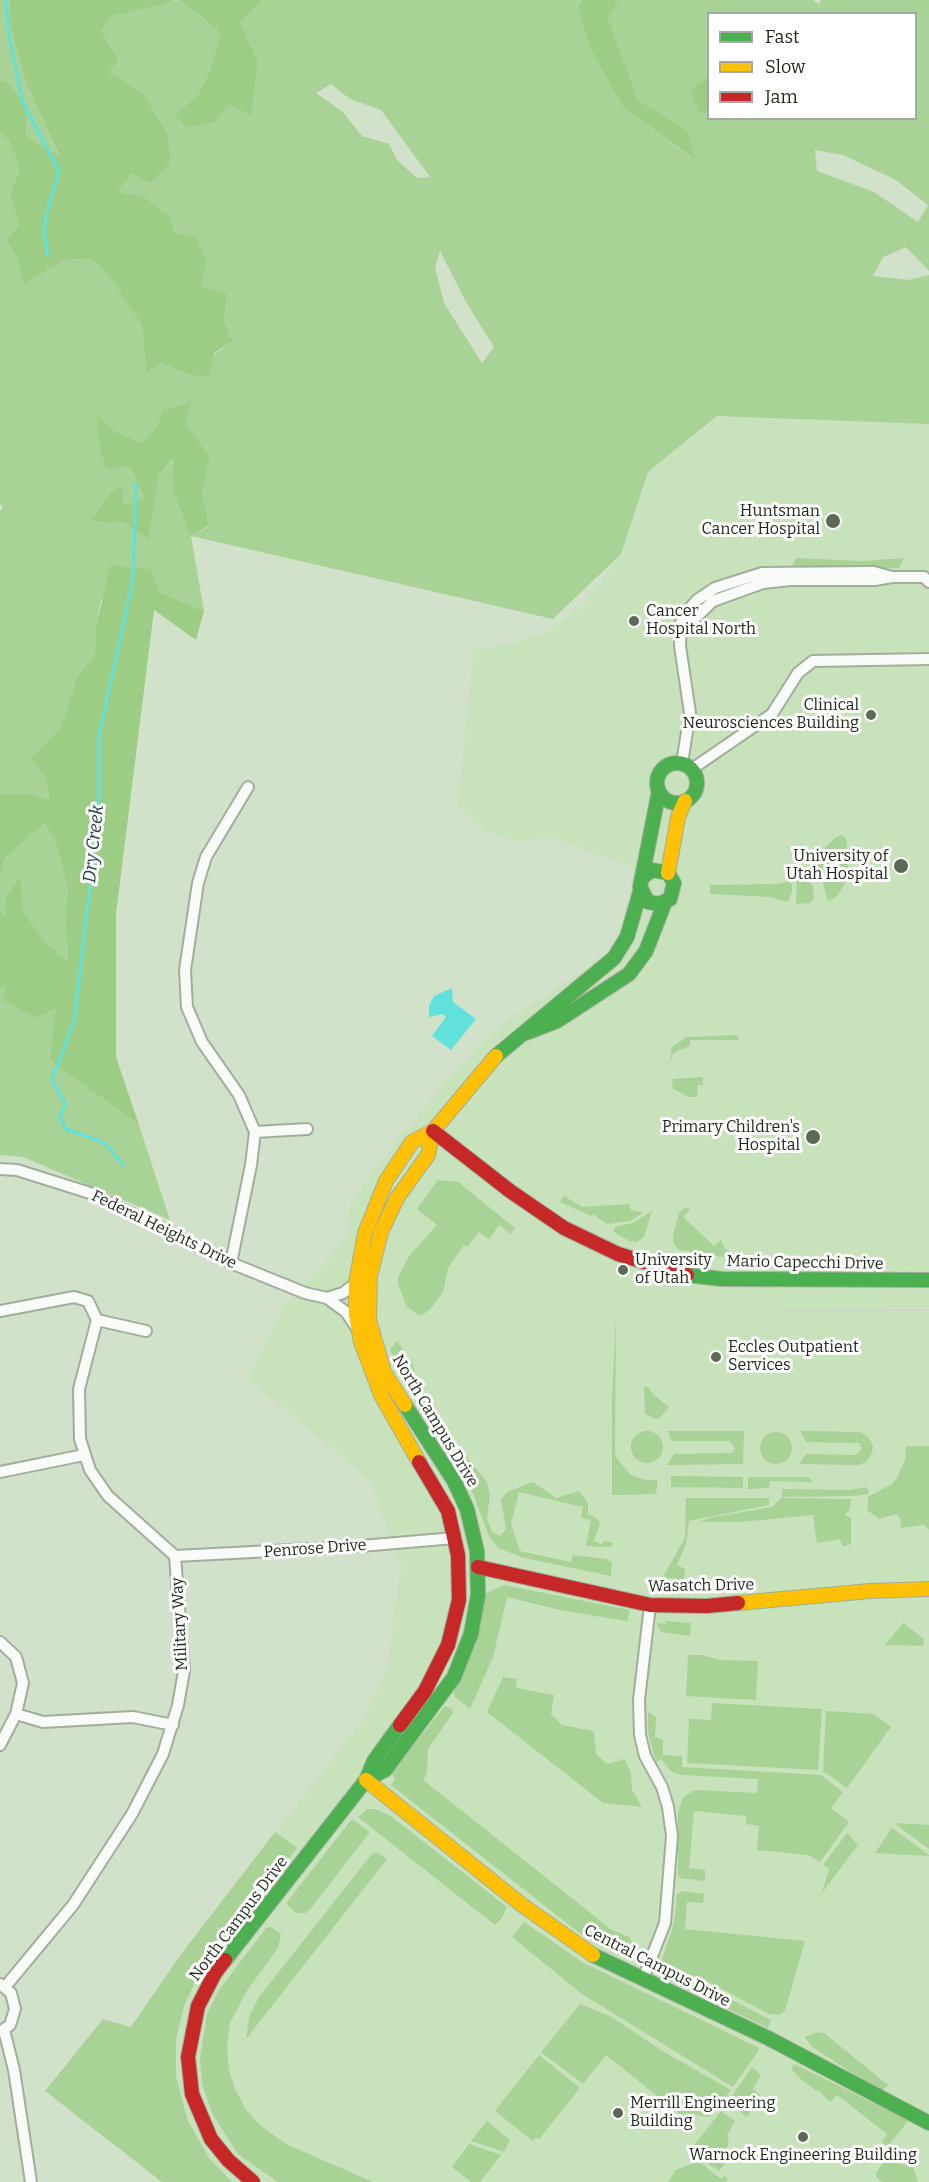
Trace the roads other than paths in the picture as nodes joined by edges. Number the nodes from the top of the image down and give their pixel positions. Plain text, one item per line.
1 (927, 577) edge
2 (929, 659) edge
3 (687, 766) junction
4 (248, 787) dead end
5 (659, 790) junction
6 (685, 801) junction
7 (657, 873) junction
8 (642, 895) junction
9 (662, 903) junction
10 (523, 1034) junction
11 (308, 1129) dead end
12 (433, 1131) junction
13 (255, 1132) junction
14 (0, 1169) edge
15 (231, 1263) junction
16 (929, 1280) edge
17 (356, 1283) junction
18 (327, 1298) junction
19 (0, 1311) edge
20 (98, 1320) junction
21 (358, 1330) junction
22 (146, 1331) dead end
23 (84, 1455) junction
24 (0, 1472) edge
25 (439, 1492) junction
26 (455, 1538) junction
27 (175, 1556) junction
28 (478, 1567) junction
29 (928, 1588) edge
30 (650, 1605) junction
31 (0, 1642) edge
32 (448, 1645) junction
33 (16, 1714) junction
34 (172, 1725) junction
35 (0, 1745) edge
36 (366, 1780) junction
37 (643, 1979) junction
38 (3, 1986) edge
39 (2, 2031) edge
40 (929, 2123) edge
41 (31, 2182) edge
42 (253, 2182) edge

1 - 3 street
2 - 3 street
3 - 5 main road
3 - 6 main road
4 - 13 street
5 - 6 main road
5 - 7 main road
6 - 7 main road
7 - 8 main road
7 - 9 main road
8 - 9 main road
8 - 10 main road
9 - 10 main road
10 - 12 main road
11 - 13 street
12 - 16 main road, Mario Capecchi Drive
12 - 17 main road, North Campus Drive
12 - 28 main road, North Campus Drive
13 - 15 street
14 - 15 street, Federal Heights Drive
15 - 18 street, Federal Heights Drive
17 - 18 street
17 - 21 main road, North Campus Drive
18 - 21 street, Federal Heights Drive
19 - 20 street
20 - 22 street
20 - 23 street, Military Way
21 - 25 main road, North Campus Drive
23 - 24 street
23 - 27 street, Military Way
25 - 26 main road, North Campus Drive
25 - 28 main road
26 - 27 street, Penrose Drive
26 - 32 main road, North Campus Drive
27 - 34 street, Military Way
28 - 30 main road, Wasatch Drive
28 - 32 main road
28 - 36 main road, North Campus Drive
29 - 30 main road, Wasatch Drive
30 - 37 street
31 - 33 street
32 - 36 main road, North Campus Drive
33 - 34 street
33 - 35 street
34 - 38 street, Military Way
36 - 37 main road, Central Campus Drive
36 - 42 main road, North Campus Drive
37 - 40 main road, Central Campus Drive
38 - 39 street
39 - 41 street

